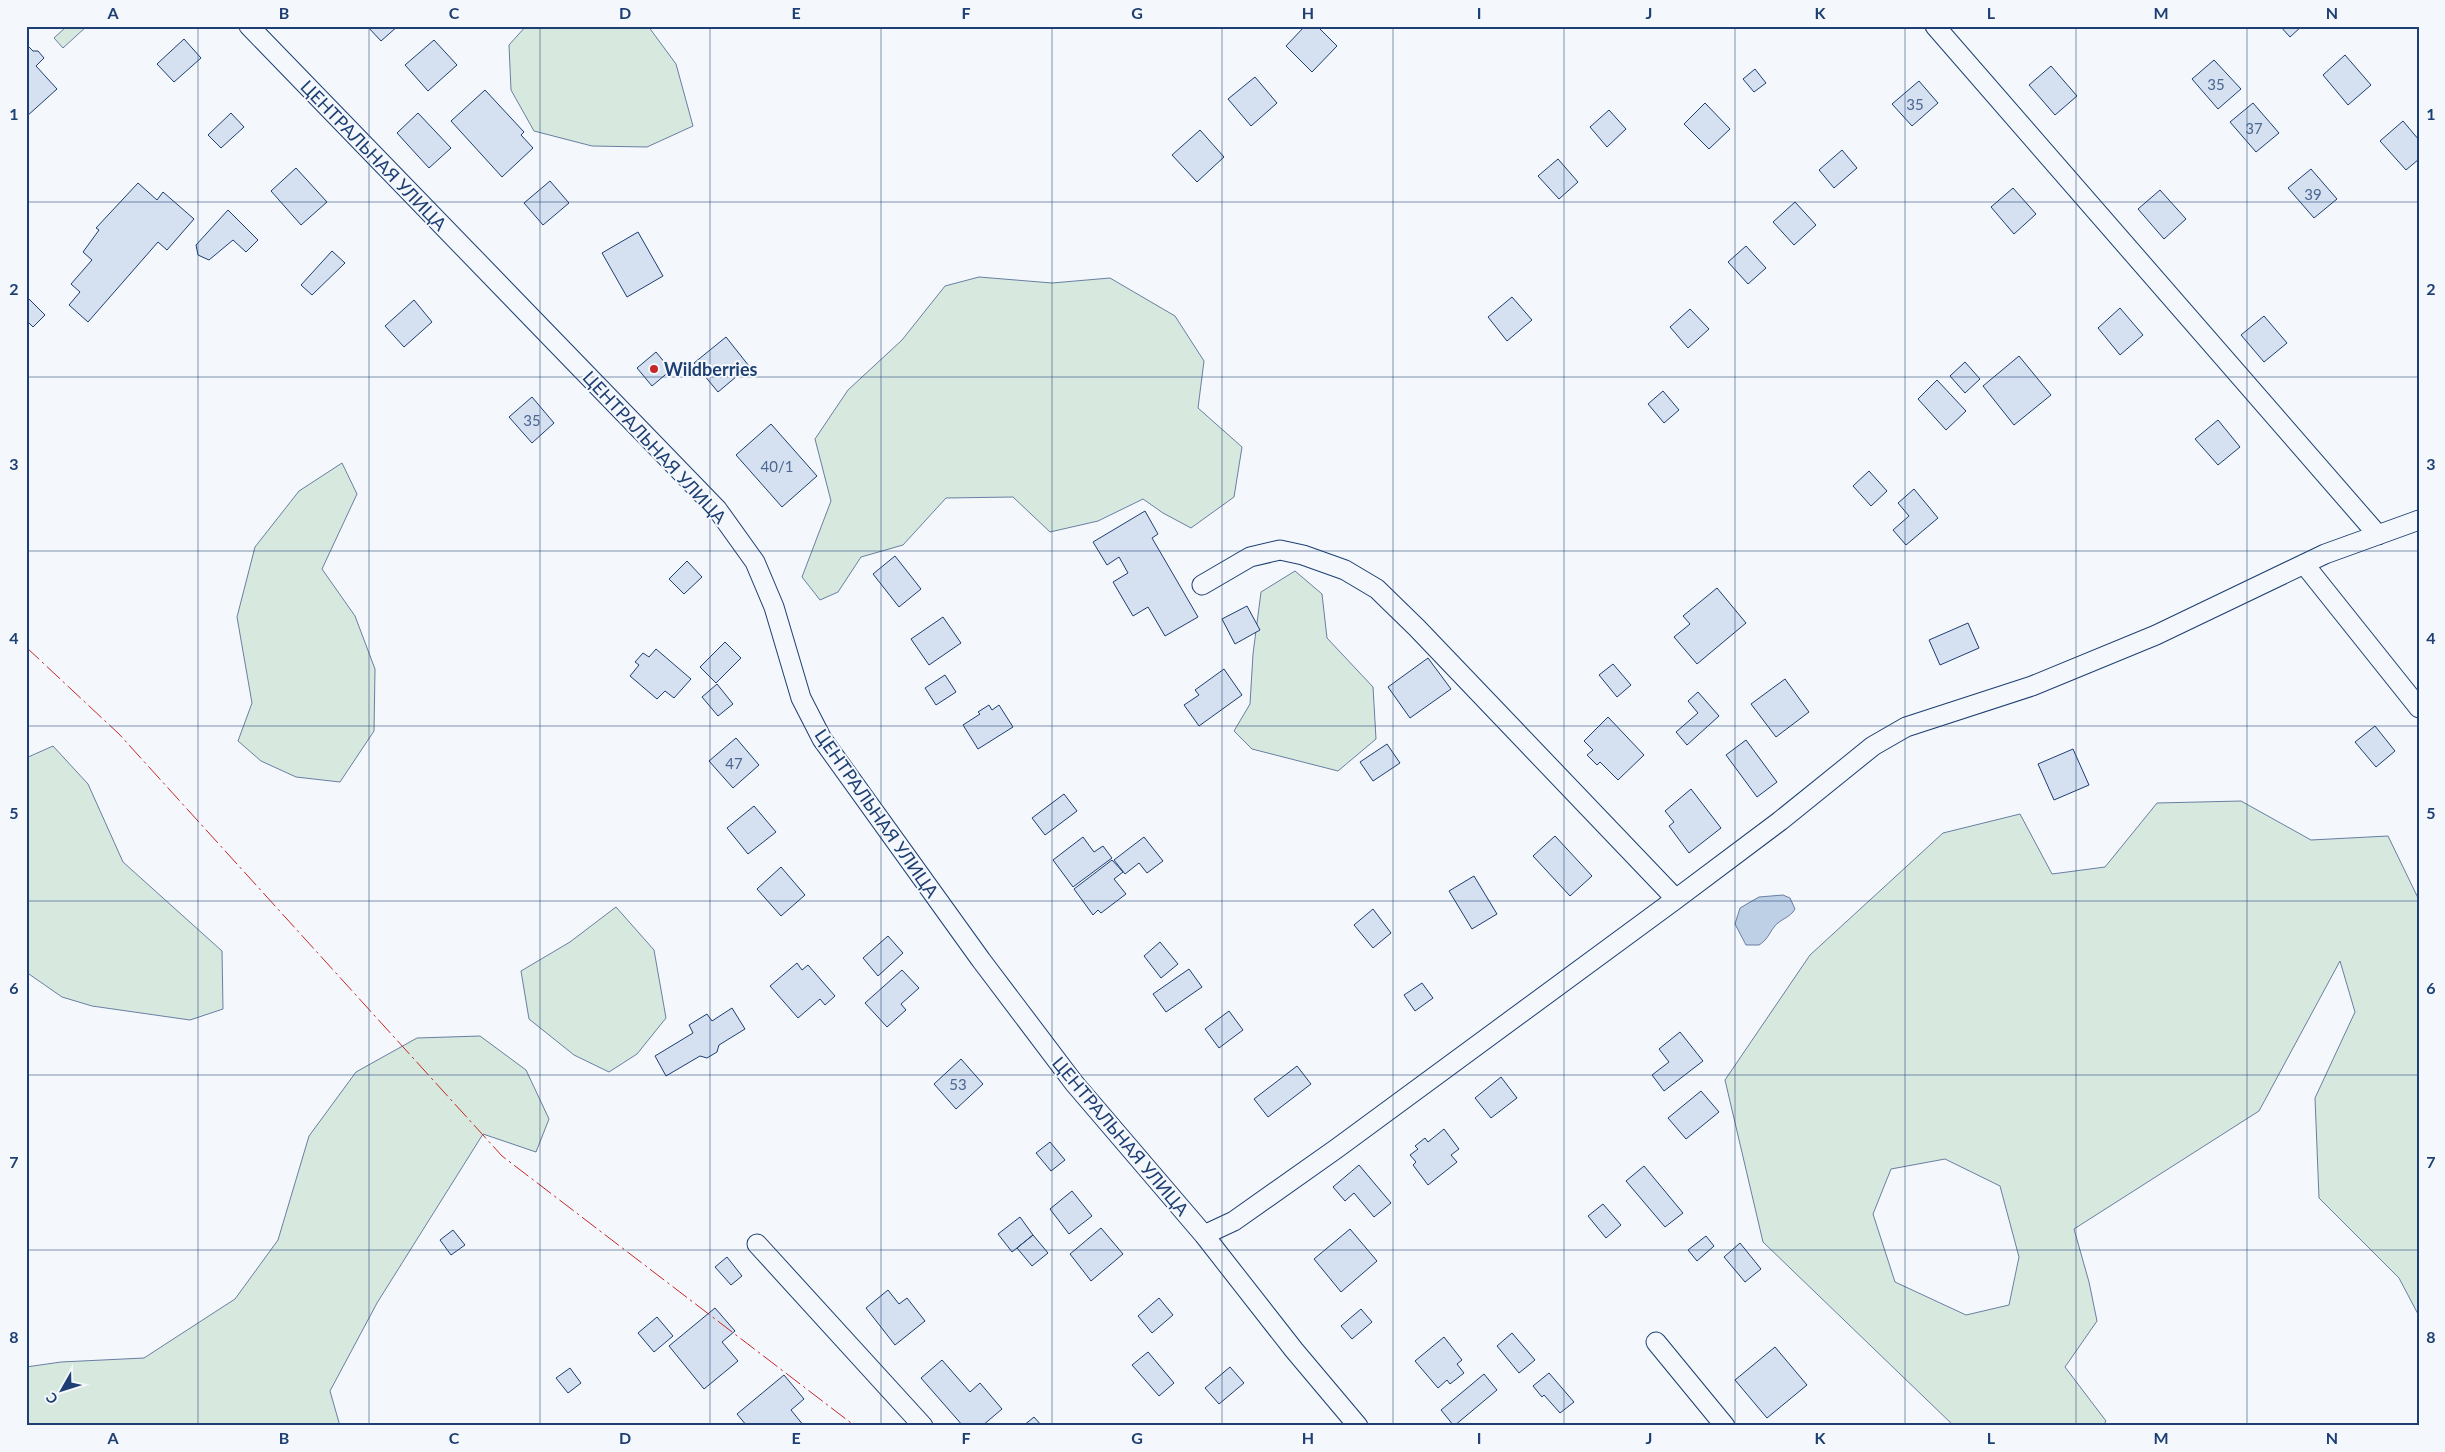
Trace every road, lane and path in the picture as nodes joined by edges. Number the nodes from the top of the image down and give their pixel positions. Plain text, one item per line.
1 (249, 26) edge
2 (1935, 26) edge
3 (2419, 520) edge
4 (2378, 535) junction
5 (2304, 564) junction
6 (1202, 585) dead end
7 (2419, 708) edge
8 (1676, 899) junction
9 (1204, 1235) junction
10 (757, 1244) dead end
11 (1656, 1342) dead end
12 (1348, 1422) edge
13 (923, 1426) edge
14 (1725, 1426) edge

1 - 9 street, ЦЕНТРАЛЬНАЯ УЛИЦА
2 - 4 street
3 - 4 street
4 - 5 street
5 - 7 street
5 - 8 street
6 - 8 street
8 - 9 street
9 - 12 street, ЦЕНТРАЛЬНАЯ УЛИЦА
10 - 13 street
11 - 14 street

